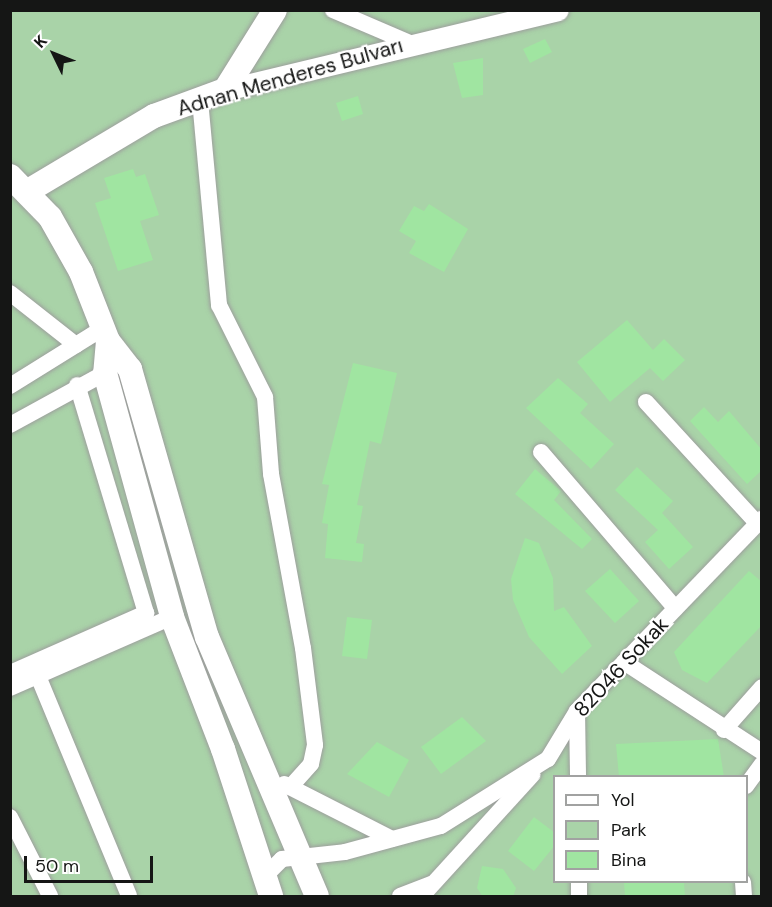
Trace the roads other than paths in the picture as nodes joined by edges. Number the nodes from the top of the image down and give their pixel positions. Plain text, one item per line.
1 (274, 10) edge
2 (333, 10) edge
3 (557, 10) edge
4 (410, 43) junction
5 (225, 90) junction
6 (200, 100) junction
7 (19, 184) edge
8 (10, 293) edge
9 (106, 335) junction
10 (76, 345) junction
11 (105, 373) junction
12 (77, 385) junction
13 (10, 387) edge
14 (646, 402) dead end
15 (10, 424) edge
16 (541, 452) dead end
17 (759, 521) edge
18 (675, 608) junction
19 (172, 617) junction
20 (624, 662) junction
21 (10, 673) edge
22 (38, 676) junction
23 (762, 687) edge
24 (10, 688) edge
25 (577, 711) junction
26 (724, 729) junction
27 (762, 752) edge
28 (548, 759) junction
29 (762, 764) edge
30 (264, 773) junction
31 (578, 775) edge
32 (748, 785) edge
33 (290, 787) junction
34 (10, 817) edge
35 (392, 839) junction
36 (306, 859) junction
37 (434, 883) junction
38 (268, 886) edge
39 (50, 897) edge
40 (129, 897) edge
41 (317, 897) edge
42 (400, 897) edge
43 (422, 897) edge

1 - 5 main road
2 - 4 street
3 - 4 street, Adnan Menderes Bulvarı
4 - 5 street, Adnan Menderes Bulvarı
5 - 6 main road, Adnan Menderes Bulvarı
6 - 7 main road, Adnan Menderes Bulvarı
6 - 33 street
7 - 9 main road
8 - 10 street
9 - 10 street
9 - 11 main road
9 - 30 main road
10 - 13 street
11 - 12 street
11 - 19 main road
12 - 15 street
12 - 21 street
14 - 17 street
16 - 18 street
17 - 18 street, 82046 Sokak
18 - 20 street, 82046 Sokak
19 - 22 street
19 - 38 main road
20 - 25 street, 82046 Sokak
20 - 26 street
22 - 24 street
22 - 40 street
23 - 26 street
25 - 28 street, 82046 Sokak
25 - 31 street
26 - 27 street
28 - 35 street, 82046 Sokak
28 - 37 street
29 - 32 street
30 - 33 street
30 - 36 main road
33 - 35 street
34 - 39 street
35 - 36 street, 82046 Sokak
36 - 38 street, 82046 Sokak
36 - 41 main road
37 - 42 street
37 - 43 street

